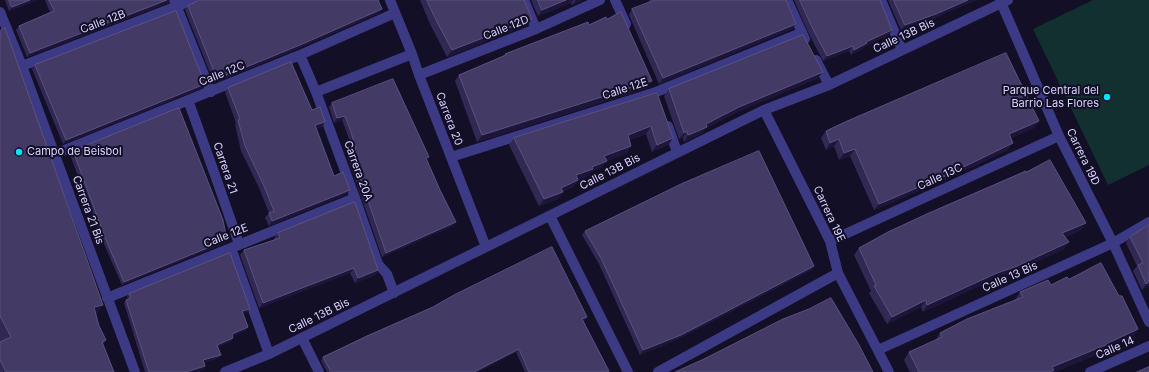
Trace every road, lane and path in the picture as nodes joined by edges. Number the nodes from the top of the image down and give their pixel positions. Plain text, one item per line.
1 (193, 0) edge
2 (390, 0) edge
3 (524, 0) edge
4 (600, 0) edge
5 (615, 0) edge
6 (787, 0) edge
7 (881, 0) edge
8 (1003, 1) edge
9 (175, 3) edge
10 (0, 12) edge
11 (395, 13) junction
12 (536, 29) junction
13 (801, 33) junction
14 (631, 35) edge
15 (902, 50) junction
16 (412, 54) junction
17 (300, 55) junction
18 (22, 66) junction
19 (419, 75) junction
20 (829, 84) junction
21 (211, 92) junction
22 (316, 92) junction
23 (188, 100) junction
24 (764, 110) junction
25 (666, 118) edge
26 (1059, 136) junction
27 (677, 152) junction
28 (55, 154) junction
29 (451, 157) junction
30 (356, 198) junction
31 (550, 216) junction
32 (1149, 222) edge
33 (830, 241) junction
34 (1114, 244) junction
35 (235, 246) junction
36 (486, 247) junction
37 (838, 273) junction
38 (394, 293) junction
39 (107, 298) junction
40 (1149, 322) edge
41 (302, 338) junction
42 (1149, 346) edge
43 (878, 350) junction
44 (269, 354) junction
45 (135, 372) edge
46 (225, 372) edge
47 (319, 372) edge
48 (628, 372) edge
49 (658, 372) edge
50 (889, 372) edge
51 (1090, 372) edge

1 - 9 street, Calle 12B
2 - 11 street, Carrera 20
3 - 12 street
4 - 12 street, Calle 12D
5 - 14 street
6 - 13 street
7 - 15 street
8 - 15 street, Calle 13B Bis
8 - 26 street, Carrera 19D
9 - 18 street, Calle 12B
9 - 21 street
10 - 18 street, Carrera 21 Bis
11 - 16 street, Carrera 20
11 - 17 street, Calle 12C
12 - 19 street, Calle 12D
13 - 20 street
13 - 29 street, Calle 12E
15 - 20 street, Calle 13B Bis
16 - 19 street, Carrera 20
16 - 22 street
17 - 21 street, Calle 12C
17 - 22 street, Carrera 20A
18 - 28 street, Carrera 21 Bis
19 - 29 street, Carrera 20
20 - 24 street, Calle 13B Bis
21 - 23 street, Calle 12C
22 - 30 street, Carrera 20A
23 - 28 street, Calle 12C
23 - 35 street, Carrera 21
24 - 27 street, Calle 13B Bis
24 - 33 street, Carrera 19E
25 - 27 street
26 - 33 street, Calle 13C
26 - 34 street, Carrera 19D
27 - 31 street, Calle 13B Bis
28 - 39 street, Carrera 21 Bis
29 - 36 street, Carrera 20
30 - 35 street, Calle 12E
30 - 38 street, Carrera 20A
31 - 36 street, Calle 13B Bis
31 - 48 street
32 - 34 street, Calle 13 Bis
33 - 37 street, Carrera 19E
34 - 40 street, Carrera 19D
34 - 43 street, Calle 13 Bis
35 - 39 street, Calle 12E
35 - 44 street, Carrera 21
36 - 38 street, Calle 13B Bis
37 - 43 street, Carrera 19E
37 - 49 street
38 - 41 street, Calle 13B Bis
39 - 45 street, Carrera 21 Bis
41 - 44 street, Calle 13B Bis
41 - 47 street
42 - 51 street, Calle 14
43 - 50 street, Carrera 19E
44 - 46 street, Calle 13B Bis

